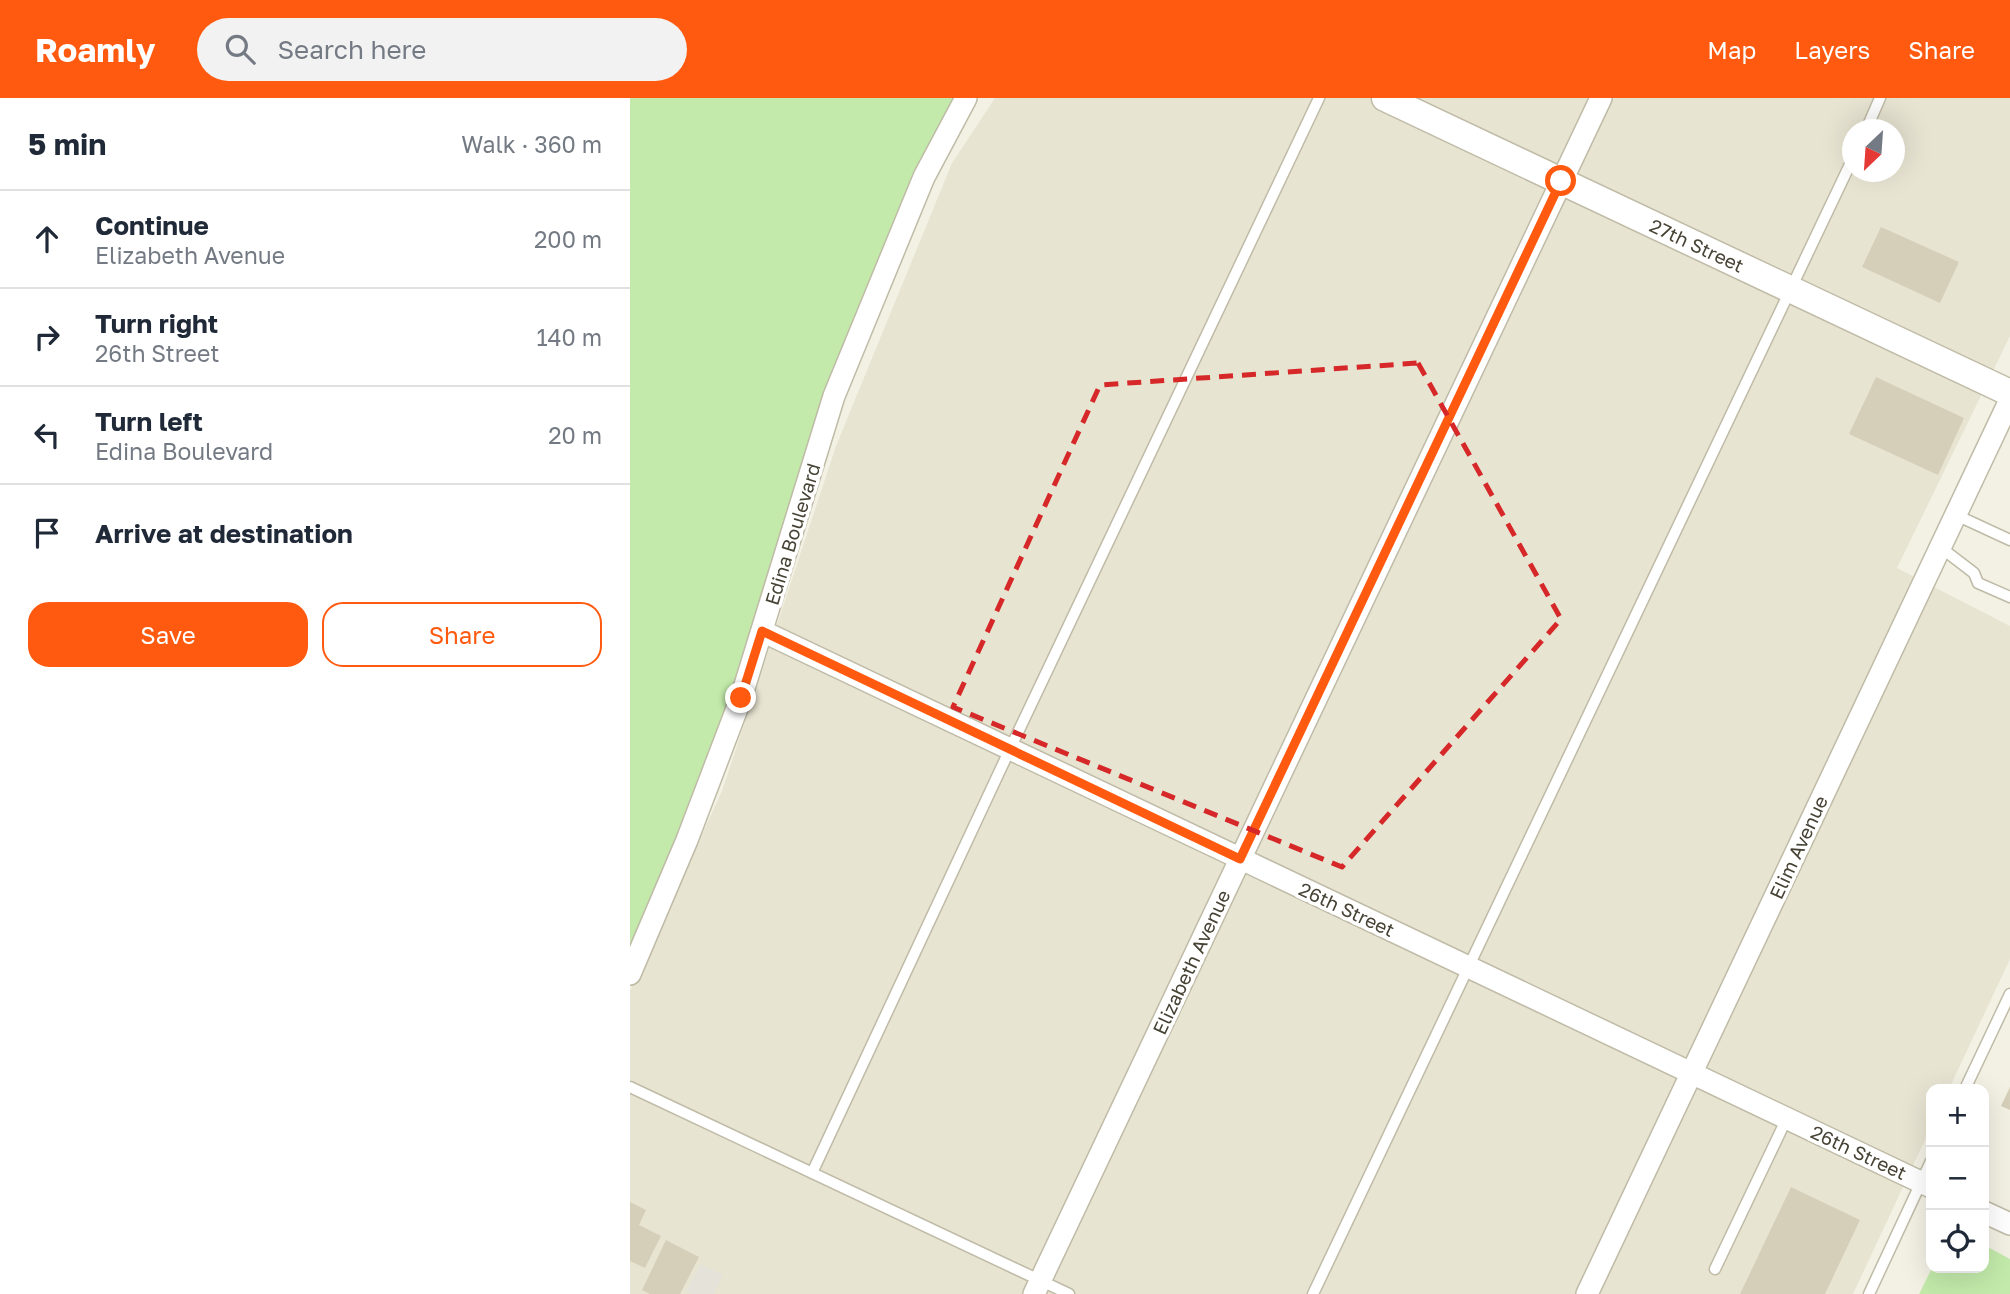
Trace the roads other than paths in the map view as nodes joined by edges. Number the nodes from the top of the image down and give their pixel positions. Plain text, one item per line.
1 (965, 98) edge
2 (1319, 98) edge
3 (1385, 98) edge
4 (1601, 98) edge
5 (1880, 98) edge
6 (1871, 119) edge
7 (1561, 181) junction
8 (1842, 181) edge
9 (1791, 290) junction
10 (2010, 393) edge
11 (2010, 400) edge
12 (1956, 515) junction
13 (2010, 540) edge
14 (1940, 547) junction
15 (2010, 597) edge
16 (762, 631) junction
17 (1010, 749) junction
18 (1240, 859) junction
19 (1468, 967) junction
20 (630, 974) edge
21 (2010, 994) edge
22 (1691, 1073) junction
23 (1967, 1084) edge
24 (630, 1087) edge
25 (1787, 1118) junction
26 (812, 1173) junction
27 (1926, 1184) edge
28 (1989, 1214) edge
29 (2010, 1224) edge
30 (1715, 1269) dead end
31 (1037, 1287) edge
32 (1069, 1294) edge
33 (1313, 1294) edge
34 (1587, 1294) edge
35 (1869, 1294) edge

1 - 16 street, Edina Boulevard
2 - 17 lane
3 - 7 street, 27th Street
4 - 7 street, Elizabeth Avenue
5 - 6 lane
7 - 9 street, 27th Street
7 - 18 street, Elizabeth Avenue
8 - 9 lane
9 - 10 street, 27th Street
9 - 19 lane
11 - 12 street, Elim Avenue
12 - 13 lane
12 - 14 street, Elim Avenue
14 - 15 lane
14 - 22 street, Elim Avenue
16 - 17 street, 26th Street
16 - 20 street, Edina Boulevard
17 - 18 street, 26th Street
17 - 26 lane
18 - 19 street, 26th Street
18 - 31 street, Elizabeth Avenue
19 - 22 street, 26th Street
19 - 33 lane
21 - 23 lane
22 - 25 street, 26th Street
22 - 34 street, Elim Avenue
24 - 26 lane
25 - 27 street, 26th Street
25 - 30 lane
26 - 31 lane
27 - 35 lane
28 - 29 street
31 - 32 lane

